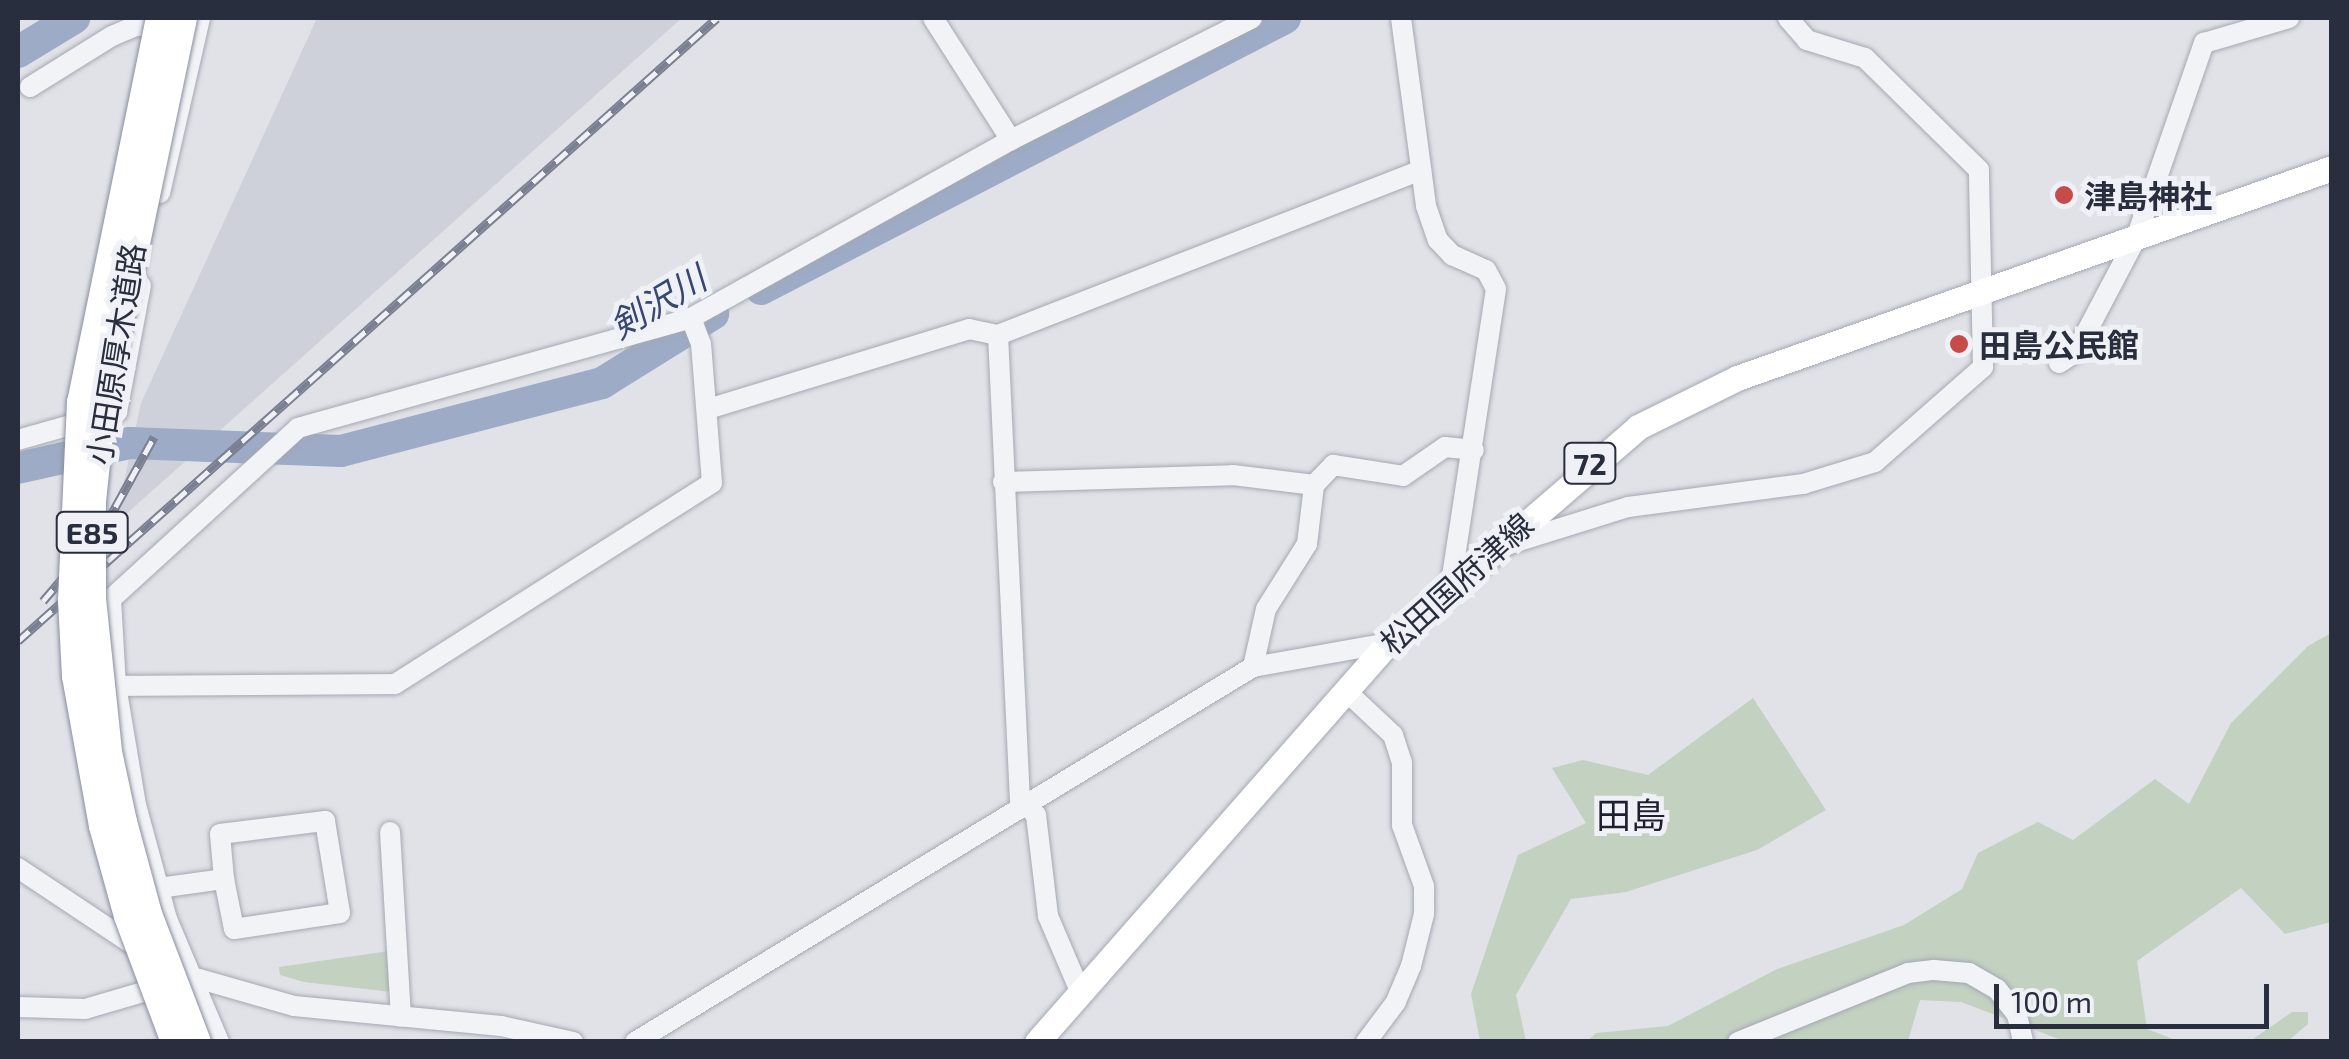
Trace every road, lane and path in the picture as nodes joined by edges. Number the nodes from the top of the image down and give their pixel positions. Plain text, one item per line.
1 (160, 18) edge
2 (933, 18) edge
3 (1252, 18) edge
4 (1401, 18) edge
5 (1788, 18) edge
6 (2289, 18) edge
7 (193, 20) edge
8 (30, 86) dead end
9 (1012, 140) junction
10 (2332, 168) edge
11 (1421, 170) junction
12 (2136, 238) junction
13 (1980, 292) junction
14 (691, 319) junction
15 (998, 335) junction
16 (2059, 363) dead end
17 (708, 410) junction
18 (18, 440) edge
19 (1474, 450) junction
20 (1003, 482) junction
21 (1314, 485) junction
22 (1490, 550) junction
23 (1450, 588) junction
24 (1388, 643) junction
25 (1253, 667) junction
26 (116, 686) junction
27 (1345, 690) junction
28 (1028, 806) junction
29 (390, 832) dead end
30 (18, 868) edge
31 (224, 879) junction
32 (159, 888) junction
33 (189, 978) junction
34 (1080, 991) junction
35 (18, 1008) edge
36 (401, 1016) junction
37 (175, 1042) edge
38 (197, 1042) edge
39 (219, 1042) edge
40 (573, 1042) edge
41 (636, 1042) edge
42 (1038, 1042) edge
43 (1366, 1042) edge
44 (1738, 1042) edge
45 (2023, 1042) edge

1 - 37 highway, 小田原厚木道路 / E85, bridge
2 - 9 street
3 - 9 street
4 - 11 street
5 - 13 street
6 - 12 street
7 - 8 street
7 - 18 street
7 - 38 highway, 小田原厚木道路 / E85, bridge
9 - 14 street
10 - 12 main road, 松田国府津線 / 72
11 - 15 street
11 - 19 street
12 - 13 main road, 松田国府津線 / 72
12 - 16 street
13 - 22 main road, 松田国府津線 / 72
13 - 22 street
14 - 17 street
14 - 26 street
15 - 17 street
15 - 20 street
17 - 26 street
19 - 21 street
19 - 23 street
20 - 21 street
20 - 28 street
21 - 25 street
22 - 23 main road, 松田国府津線 / 72
23 - 24 main road, 松田国府津線 / 72
24 - 25 street
24 - 27 main road, 松田国府津線 / 72
25 - 28 street
26 - 32 street
27 - 34 main road, 松田国府津線 / 72
27 - 43 street
28 - 34 street
28 - 41 street
29 - 36 street
30 - 33 street
31 - 31 street
31 - 32 street
32 - 33 street
33 - 35 street
33 - 36 street
33 - 39 street
34 - 42 main road, 松田国府津線 / 72
36 - 40 street
44 - 45 street

